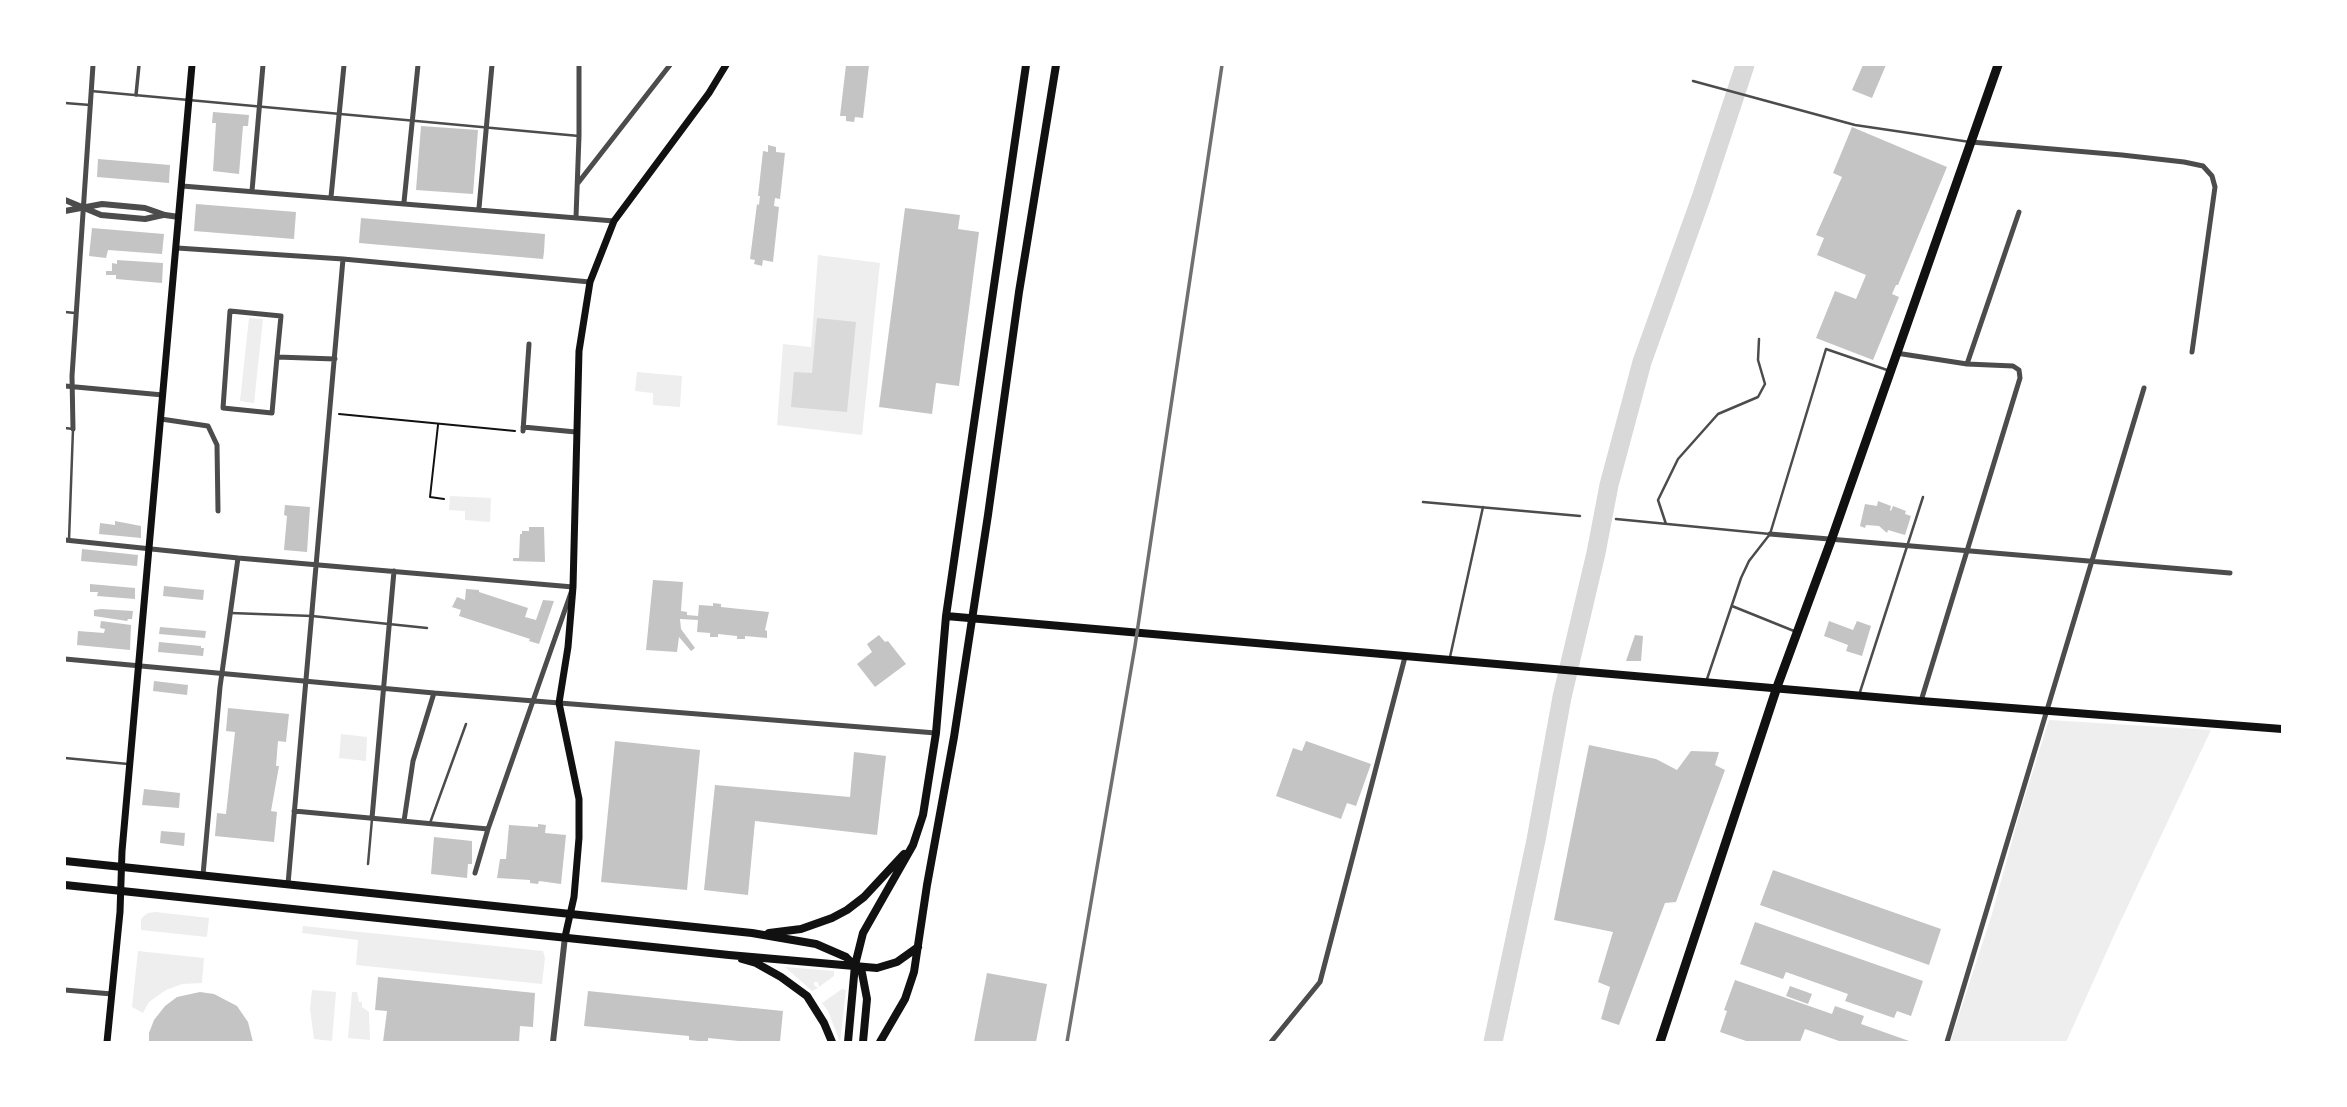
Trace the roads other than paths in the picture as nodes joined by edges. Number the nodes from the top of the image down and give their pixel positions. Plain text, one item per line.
1 (93, 65) edge
2 (139, 65) edge
3 (192, 65) edge
4 (263, 65) edge
5 (344, 65) edge
6 (418, 65) edge
7 (492, 65) edge
8 (579, 65) edge
9 (670, 65) edge
10 (726, 65) edge
11 (1026, 65) edge
12 (1056, 65) edge
13 (1998, 65) edge
14 (1693, 81) dead end
15 (91, 91) junction
16 (136, 95) junction
17 (189, 100) junction
18 (65, 103) edge
19 (90, 105) junction
20 (260, 107) junction
21 (340, 114) junction
22 (412, 121) junction
23 (486, 128) junction
24 (579, 136) junction
25 (1971, 142) junction
26 (578, 183) junction
27 (182, 186) junction
28 (252, 191) junction
29 (331, 197) junction
30 (65, 200) edge
31 (404, 202) junction
32 (83, 208) junction
33 (479, 208) junction
34 (65, 211) edge
35 (2019, 212) dead end
36 (179, 217) junction
37 (576, 217) junction
38 (614, 221) junction
39 (177, 248) junction
40 (343, 259) junction
41 (590, 282) junction
42 (65, 312) edge
43 (76, 313) junction
44 (1759, 339) dead end
45 (529, 344) dead end
46 (2192, 352) dead end
47 (1896, 354) junction
48 (277, 357) junction
49 (334, 359) junction
50 (1967, 364) junction
51 (1890, 371) junction
52 (68, 387) edge
53 (2144, 388) dead end
54 (163, 396) junction
55 (161, 419) junction
56 (65, 428) edge
57 (73, 429) junction
58 (576, 432) junction
59 (1923, 497) dead end
60 (1423, 502) dead end
61 (1483, 507) junction
62 (218, 511) dead end
63 (1580, 516) dead end
64 (1616, 519) dead end
65 (1666, 524) junction
66 (1770, 534) junction
67 (1832, 538) junction
68 (67, 540) edge
69 (1906, 544) junction
70 (149, 548) junction
71 (1967, 550) junction
72 (238, 558) junction
73 (2092, 561) junction
74 (316, 564) junction
75 (394, 571) junction
76 (2230, 573) dead end
77 (573, 587) junction
78 (1732, 606) junction
79 (231, 613) junction
80 (312, 616) junction
81 (946, 616) junction
82 (972, 618) junction
83 (389, 623) junction
84 (427, 628) dead end
85 (1797, 633) junction
86 (1405, 657) junction
87 (65, 659) edge
88 (1449, 660) junction
89 (139, 666) junction
90 (222, 673) junction
91 (306, 681) junction
92 (1707, 682) junction
93 (1777, 687) junction
94 (384, 688) junction
95 (434, 693) junction
96 (1858, 695) junction
97 (533, 701) junction
98 (1921, 701) junction
99 (559, 703) junction
100 (2047, 711) junction
101 (466, 724) dead end
102 (2282, 729) edge
103 (936, 733) junction
104 (65, 758) edge
105 (130, 764) junction
106 (294, 811) junction
107 (372, 818) junction
108 (404, 821) junction
109 (430, 823) junction
110 (488, 829) junction
111 (919, 830) junction
112 (65, 861) edge
113 (368, 864) dead end
114 (121, 867) junction
115 (475, 873) dead end
116 (203, 876) junction
117 (288, 884) junction
118 (65, 885) edge
119 (121, 891) junction
120 (570, 914) junction
121 (752, 933) junction
122 (565, 937) junction
123 (918, 947) junction
124 (729, 955) junction
125 (855, 965) junction
126 (65, 990) edge
127 (112, 994) junction
128 (107, 1042) edge
129 (553, 1042) edge
130 (832, 1042) edge
131 (848, 1042) edge
132 (863, 1042) edge
133 (880, 1042) edge
134 (1271, 1042) edge
135 (1660, 1042) edge
136 (1947, 1042) edge

1 - 15 street
2 - 16 street
3 - 17 main road
4 - 20 street
5 - 21 street
6 - 22 street
7 - 23 street
8 - 24 street
9 - 26 street
10 - 38 main road
11 - 81 main road
12 - 82 main road
13 - 25 highway
14 - 25 lane
15 - 16 lane
15 - 19 street
16 - 17 lane
17 - 20 lane
17 - 27 main road
18 - 19 lane
19 - 32 street
20 - 21 lane
20 - 28 street
21 - 22 lane
21 - 29 street
22 - 23 lane
22 - 31 street
23 - 24 lane
23 - 33 street
24 - 26 street
25 - 46 street
25 - 47 highway
26 - 37 street
27 - 28 street
27 - 36 main road
28 - 29 street
29 - 31 street
30 - 32 street
31 - 33 street
32 - 34 street
32 - 36 street
32 - 43 street
33 - 37 street
35 - 50 street
36 - 39 main road
37 - 38 street
38 - 41 main road
39 - 40 street
39 - 54 main road
40 - 41 street
40 - 49 street
41 - 58 main road
42 - 43 lane
43 - 52 street
44 - 65 lane
45 - 58 street
47 - 50 street
47 - 51 highway
48 - 48 street
48 - 49 street
49 - 74 street
50 - 71 street
51 - 66 lane
51 - 67 highway
52 - 54 street
52 - 57 street
53 - 73 street
54 - 55 main road
55 - 62 street
55 - 70 main road
56 - 57 lane
57 - 68 lane
58 - 77 main road
59 - 69 lane
60 - 61 lane
61 - 63 lane
61 - 88 lane
64 - 65 lane
65 - 66 lane
66 - 67 street
66 - 78 lane
67 - 69 street
67 - 85 highway
68 - 70 street
69 - 71 street
69 - 96 lane
70 - 72 street
70 - 89 main road
71 - 73 street
71 - 98 street
72 - 74 street
72 - 79 street
73 - 76 street
73 - 100 street
74 - 75 street
74 - 80 street
75 - 77 street
75 - 83 street
77 - 97 street
77 - 99 main road
78 - 85 lane
78 - 92 lane
79 - 80 lane
79 - 90 street
80 - 83 lane
80 - 91 street
81 - 82 main road
81 - 103 main road
82 - 86 main road
82 - 123 main road
83 - 84 lane
83 - 94 street
85 - 93 highway
86 - 88 main road
86 - 134 street
87 - 89 street
88 - 92 main road
89 - 90 street
89 - 105 main road
90 - 91 street
90 - 116 street
91 - 94 street
91 - 106 street
92 - 93 main road
93 - 96 main road
93 - 135 highway
94 - 95 street
94 - 107 street
95 - 97 street
95 - 108 street
96 - 98 main road
97 - 99 street
97 - 110 street
98 - 100 main road
99 - 103 street
99 - 120 main road
100 - 102 main road
100 - 136 street
101 - 109 lane
103 - 111 main road
104 - 105 lane
105 - 114 main road
106 - 107 street
106 - 117 street
107 - 108 street
107 - 113 lane
108 - 109 street
109 - 110 street
110 - 115 street
111 - 121 main road
111 - 125 main road
112 - 114 main road
114 - 116 main road
114 - 119 main road
116 - 117 main road
117 - 120 main road
118 - 119 main road
119 - 122 main road
119 - 127 main road
120 - 121 main road
120 - 122 main road
121 - 125 main road
122 - 124 main road
122 - 129 street
123 - 125 main road
123 - 133 main road
124 - 125 main road
124 - 130 main road
125 - 131 main road
125 - 132 main road
126 - 127 street
127 - 128 main road

